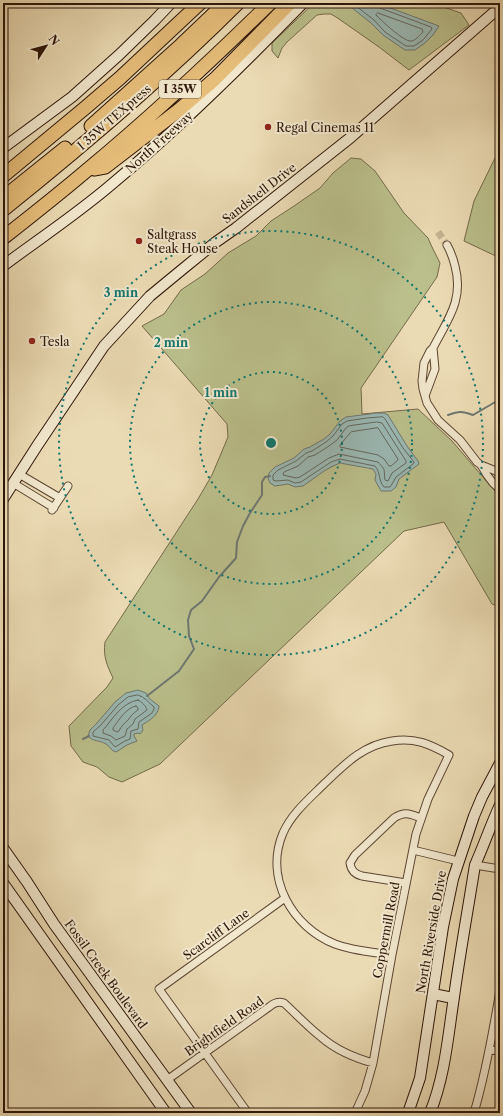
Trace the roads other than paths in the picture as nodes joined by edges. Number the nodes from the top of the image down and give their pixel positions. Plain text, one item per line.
1 (171, 3) edge
2 (190, 3) edge
3 (200, 3) edge
4 (225, 3) edge
5 (238, 3) edge
6 (270, 3) edge
7 (290, 3) edge
8 (303, 3) edge
9 (500, 7) edge
10 (120, 78) junction
11 (3, 148) edge
12 (86, 171) junction
13 (3, 176) edge
14 (3, 198) edge
15 (3, 210) edge
16 (3, 238) edge
17 (447, 245) tunnel mouth
18 (3, 266) edge
19 (433, 348) junction
20 (425, 396) junction
21 (481, 465) junction
22 (19, 474) junction
23 (500, 475) edge
24 (13, 483) junction
25 (68, 486) dead end
26 (500, 490) edge
27 (60, 498) junction
28 (3, 499) edge
29 (500, 763) edge
30 (500, 805) edge
31 (421, 818) junction
32 (3, 848) edge
33 (413, 850) junction
34 (458, 861) junction
35 (475, 865) junction
36 (500, 869) edge
37 (3, 883) edge
38 (406, 883) junction
39 (285, 898) junction
40 (54, 924) junction
41 (39, 934) junction
42 (392, 955) junction
43 (500, 990) edge
44 (433, 994) junction
45 (453, 998) junction
46 (490, 1050) junction
47 (500, 1051) edge
48 (205, 1053) junction
49 (373, 1064) junction
50 (167, 1080) junction
51 (166, 1113) edge
52 (191, 1113) edge
53 (248, 1113) edge
54 (355, 1113) edge
55 (408, 1113) edge
56 (430, 1113) edge
57 (474, 1113) edge

1 - 11 main road
2 - 10 highway
3 - 10 highway
4 - 14 highway, I 35W TEXpress
5 - 15 highway, I 35W TEXpress
6 - 12 highway, I 35W
7 - 12 highway
8 - 18 main road, North Freeway
9 - 22 main road, Sandshell Drive
10 - 13 highway
12 - 16 highway, I 35W
17 - 19 street
19 - 20 street
19 - 20 street
20 - 21 street
21 - 23 street
21 - 26 street
22 - 24 main road, Sandshell Drive
22 - 27 street
24 - 27 street
24 - 28 main road, Sandshell Drive
25 - 27 street
29 - 34 main road, North Riverside Drive
30 - 35 main road
31 - 33 street, Coppermill Road
31 - 38 street
31 - 39 street, Coppermill Road
32 - 40 main road, Fossil Creek Boulevard
33 - 34 street
33 - 38 street, Coppermill Road
34 - 35 main road
34 - 44 main road, North Riverside Drive
35 - 36 street
35 - 45 main road
37 - 41 main road
38 - 42 street, Coppermill Road
39 - 42 street
39 - 48 street, Scarcliff Lane
40 - 41 main road
40 - 50 main road, Fossil Creek Boulevard
41 - 51 main road
42 - 49 street, Coppermill Road
43 - 46 street
44 - 45 main road
44 - 55 main road, North Riverside Drive
45 - 56 main road
46 - 47 street
46 - 57 street
48 - 49 street, Brightfield Road
48 - 50 street, Brightfield Road
48 - 53 street
49 - 54 street, Coppermill Road
50 - 52 main road, Fossil Creek Boulevard

